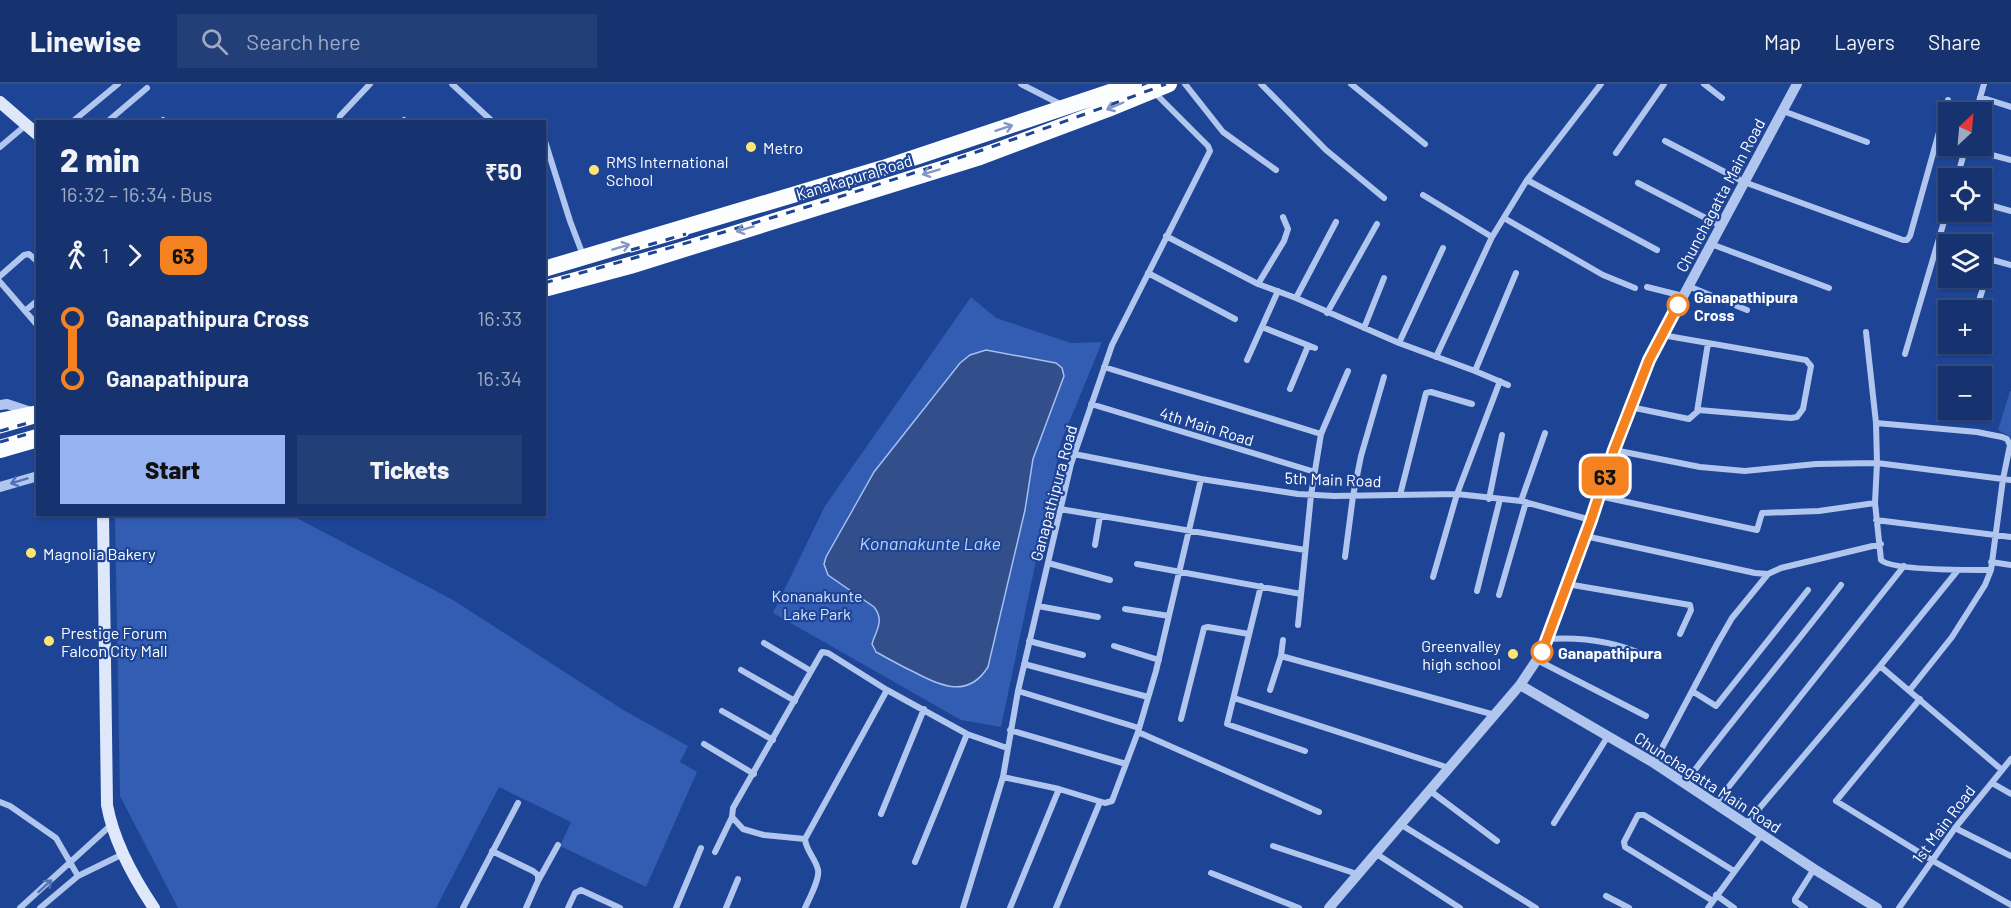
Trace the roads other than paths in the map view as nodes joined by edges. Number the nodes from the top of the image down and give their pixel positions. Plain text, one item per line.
1 (118, 84) edge
2 (370, 84) edge
3 (452, 84) edge
4 (1021, 84) edge
5 (1134, 84) edge
6 (1169, 84) edge
7 (1185, 84) edge
8 (1262, 84) edge
9 (1351, 84) edge
10 (1601, 84) edge
11 (1664, 84) edge
12 (1704, 84) edge
13 (1797, 84) edge
14 (1984, 84) edge
15 (147, 88) dead end
16 (1152, 90) junction
17 (1980, 97) junction
18 (1722, 98) dead end
19 (1948, 100) dead end
20 (0, 102) edge
21 (1979, 102) edge
22 (2011, 107) edge
23 (1783, 111) junction
24 (1071, 114) junction
25 (74, 120) edge
26 (109, 120) edge
27 (339, 120) edge
28 (491, 120) edge
29 (26, 125) junction
30 (36, 133) edge
31 (1665, 141) dead end
32 (1867, 142) dead end
33 (546, 144) edge
34 (1425, 144) dead end
35 (0, 147) edge
36 (1616, 153) dead end
37 (1992, 155) edge
38 (2011, 160) edge
39 (1276, 170) dead end
40 (1527, 180) junction
41 (1744, 182) junction
42 (1638, 183) dead end
43 (1423, 195) dead end
44 (1384, 198) dead end
45 (1992, 206) edge
46 (2011, 211) edge
47 (1283, 217) dead end
48 (1504, 218) junction
49 (1336, 222) dead end
50 (1377, 224) dead end
51 (1721, 226) junction
52 (1166, 236) junction
53 (1492, 237) junction
54 (1712, 244) junction
55 (1938, 244) edge
56 (1443, 248) dead end
57 (1657, 250) dead end
58 (584, 258) junction
59 (36, 259) edge
60 (1992, 260) edge
61 (2011, 265) edge
62 (546, 268) edge
63 (1148, 273) junction
64 (1516, 273) dead end
65 (0, 276) edge
66 (1384, 278) dead end
67 (0, 282) edge
68 (1258, 284) junction
69 (1647, 287) dead end
70 (546, 288) edge
71 (1635, 288) dead end
72 (1829, 288) dead end
73 (1278, 291) junction
74 (1686, 291) junction
75 (1296, 298) junction
76 (36, 302) edge
77 (1747, 310) dead end
78 (25, 311) junction
79 (1327, 313) junction
80 (1235, 320) dead end
81 (36, 324) edge
82 (1262, 327) junction
83 (1364, 328) junction
84 (1866, 332) dead end
85 (1662, 335) junction
86 (1399, 343) junction
87 (1708, 343) junction
88 (1905, 354) dead end
89 (1436, 357) junction
90 (1247, 360) dead end
91 (1104, 367) junction
92 (1348, 371) dead end
93 (1475, 371) junction
94 (1384, 377) dead end
95 (1500, 381) junction
96 (1508, 385) dead end
97 (1290, 389) dead end
98 (1091, 404) junction
99 (1472, 404) dead end
100 (0, 405) edge
101 (1630, 407) junction
102 (1696, 412) junction
103 (36, 413) edge
104 (0, 421) edge
105 (1876, 423) junction
106 (1545, 433) dead end
107 (1321, 434) junction
108 (1502, 435) dead end
109 (36, 440) edge
110 (0, 450) edge
111 (1614, 450) junction
112 (1074, 454) junction
113 (1877, 463) junction
114 (1314, 472) junction
115 (36, 477) edge
116 (1201, 479) junction
117 (2003, 479) junction
118 (2011, 480) edge
119 (0, 487) edge
120 (1457, 494) junction
121 (1311, 495) junction
122 (1400, 495) junction
123 (1353, 496) junction
124 (1599, 496) junction
125 (1489, 499) junction
126 (1500, 499) junction
127 (1523, 502) junction
128 (1875, 503) junction
129 (1060, 510) junction
130 (103, 516) edge
131 (111, 516) edge
132 (1100, 516) junction
133 (1591, 520) junction
134 (1875, 520) junction
135 (1189, 531) junction
136 (1994, 535) junction
137 (1585, 536) junction
138 (2011, 537) edge
139 (1881, 544) junction
140 (1095, 545) dead end
141 (1305, 550) junction
142 (1345, 557) dead end
143 (1991, 562) junction
144 (1048, 563) junction
145 (1137, 564) dead end
146 (2011, 565) edge
147 (1904, 566) junction
148 (1180, 570) junction
149 (1958, 570) junction
150 (1991, 570) junction
151 (1768, 574) junction
152 (1433, 577) dead end
153 (1110, 580) dead end
154 (1568, 584) junction
155 (1841, 585) dead end
156 (1261, 586) junction
157 (1808, 590) dead end
158 (1477, 591) dead end
159 (1301, 594) junction
160 (1499, 595) dead end
161 (1038, 606) junction
162 (1125, 609) dead end
163 (1169, 616) junction
164 (1098, 617) dead end
165 (1298, 625) dead end
166 (1249, 634) junction
167 (1680, 634) dead end
168 (1547, 639) junction
169 (1283, 640) dead end
170 (1029, 642) junction
171 (764, 643) dead end
172 (1114, 646) dead end
173 (1083, 655) dead end
174 (1281, 656) junction
175 (1646, 656) dead end
176 (1159, 660) junction
177 (1537, 660) junction
178 (1024, 664) junction
179 (1880, 666) junction
180 (741, 670) dead end
181 (811, 671) junction
182 (1520, 686) junction
183 (887, 690) junction
184 (1270, 690) dead end
185 (1018, 691) junction
186 (1692, 691) junction
187 (1909, 691) junction
188 (1148, 697) junction
189 (1234, 698) junction
190 (1920, 699) junction
191 (795, 701) junction
192 (924, 709) junction
193 (722, 711) dead end
194 (1495, 715) junction
195 (1646, 716) dead end
196 (1181, 719) dead end
197 (1010, 730) junction
198 (1139, 730) junction
199 (967, 734) junction
200 (1608, 736) junction
201 (772, 741) junction
202 (704, 744) dead end
203 (1007, 748) junction
204 (1305, 751) dead end
205 (2011, 759) edge
206 (1654, 763) junction
207 (1126, 764) junction
208 (1449, 768) junction
209 (2002, 770) junction
210 (754, 774) junction
211 (1003, 777) junction
212 (1685, 783) junction
213 (1992, 783) junction
214 (1059, 789) junction
215 (1430, 790) junction
216 (2011, 794) edge
217 (0, 801) edge
218 (1100, 802) junction
219 (518, 803) dead end
220 (1715, 804) junction
221 (1319, 812) dead end
222 (881, 814) dead end
223 (732, 817) junction
224 (1554, 823) dead end
225 (1400, 824) junction
226 (1746, 824) junction
227 (112, 825) junction
228 (1954, 828) junction
229 (1762, 834) junction
230 (805, 839) junction
231 (1497, 841) dead end
232 (558, 845) dead end
233 (1273, 846) dead end
234 (701, 848) dead end
235 (492, 851) junction
236 (715, 852) dead end
237 (1375, 853) junction
238 (123, 854) junction
239 (2011, 856) edge
240 (1932, 861) junction
241 (915, 862) dead end
242 (70, 863) junction
243 (1814, 868) junction
244 (1734, 871) junction
245 (1210, 873) dead end
246 (1357, 874) junction
247 (78, 876) junction
248 (738, 879) dead end
249 (538, 881) junction
250 (1606, 896) dead end
251 (1715, 898) junction
252 (2011, 905) edge
253 (20, 908) edge
254 (40, 908) edge
255 (154, 908) edge
256 (160, 908) edge
257 (463, 908) edge
258 (526, 908) edge
259 (568, 908) edge
260 (620, 908) edge
261 (676, 908) edge
262 (726, 908) edge
263 (806, 908) edge
264 (963, 908) edge
265 (1010, 908) edge
266 (1056, 908) edge
267 (1299, 908) edge
268 (1329, 908) edge
269 (1460, 908) edge
270 (1536, 908) edge
271 (1629, 908) edge
272 (1708, 908) edge
273 (1734, 908) edge
274 (1805, 908) edge
275 (1877, 908) edge
276 (1899, 908) edge

1 - 25 street
2 - 27 street
3 - 28 street
4 - 24 street
5 - 24 highway, Kanakapura Road
6 - 16 highway, Kanakapura Road
7 - 39 street
8 - 44 street
9 - 34 street
10 - 40 street
11 - 36 street
12 - 18 street
13 - 23 street, Chunchagatta Main Road
14 - 17 street
15 - 26 street
16 -> 24 highway, Kanakapura Road
16 - 52 street, Ganapathipura Road
17 - 21 street
17 - 22 street
19 - 41 street
20 - 29 main road
23 - 32 street
23 - 41 street, Chunchagatta Main Road
58 -> 24 highway, Kanakapura Road
24 -> 70 highway, Kanakapura Road
29 - 30 main road
29 - 35 street
31 - 41 street
33 - 58 street
37 - 38 street
40 - 48 street
40 - 57 street
41 - 51 street, Chunchagatta Main Road
42 - 51 street
43 - 53 street
45 - 46 street
47 - 68 street
48 - 53 street
48 - 71 street
49 - 75 street
50 - 79 street
51 - 54 street, Chunchagatta Main Road
52 - 63 street, Ganapathipura Road
52 - 68 street
53 - 89 street
54 - 72 street
54 - 74 street, Chunchagatta Main Road
55 - 88 street
56 - 86 street
58 - 62 highway, Kanakapura Road
59 - 65 street
60 - 61 street
63 - 80 street
63 - 91 street, Ganapathipura Road
64 - 93 street
66 - 83 street
67 - 78 street
68 - 73 street
69 - 74 street
73 - 75 street
73 - 82 street
74 - 77 street
74 - 85 street, Chunchagatta Main Road
75 - 79 street
76 - 78 street
78 - 81 street
79 - 83 street
82 - 90 street
82 - 97 street
83 - 86 street
84 - 105 street
85 - 87 street
85 - 101 street, Chunchagatta Main Road
86 - 89 street
87 - 102 street
87 - 102 street
89 - 93 street
91 - 98 street, Ganapathipura Road
91 - 107 street
92 - 107 street
93 - 95 street
94 - 123 street
95 - 96 street
95 - 120 street
98 - 112 street, Ganapathipura Road
98 - 114 street, 4th Main Road
99 - 122 street
100 - 103 street
101 - 102 street
101 - 111 street, Chunchagatta Main Road
103 - 104 highway
105 - 113 street
105 - 117 street
106 - 127 street
107 - 114 street
108 - 125 street
109 - 110 highway
111 - 113 street
111 - 124 street, Chunchagatta Main Road
112 - 116 street, 5th Main Road
112 - 129 street, Ganapathipura Road
113 - 117 street
113 - 128 street
114 - 121 street
115 -> 119 street
116 - 121 street, 5th Main Road
116 - 135 street
117 - 118 street
117 - 136 street
120 - 122 street, 5th Main Road
120 - 125 street, 5th Main Road
120 - 152 street
121 - 123 street, 5th Main Road
121 - 141 street
122 - 123 street, 5th Main Road
123 - 142 street
124 - 128 street
124 - 133 street, Chunchagatta Main Road
125 - 126 street, 5th Main Road
126 - 127 street, 5th Main Road
126 - 158 street
127 - 133 street, 5th Main Road
127 - 160 street
128 - 134 street
129 - 132 street
129 - 144 street, Ganapathipura Road
130 - 227 main road
131 - 256 main road
132 - 135 street
132 - 140 street
133 - 137 street, Chunchagatta Main Road
134 - 136 street
134 - 139 street
135 - 141 street
135 - 148 street
136 - 138 street
136 - 143 street
137 - 151 street
137 - 154 street, Chunchagatta Main Road
139 - 147 street
139 - 151 street
141 - 159 street
143 - 146 street
143 - 150 street
144 - 153 street
144 - 161 street, Ganapathipura Road
145 - 148 street
147 - 149 street
147 - 220 street
148 - 156 street
148 - 163 street
149 - 150 street
149 - 179 street
150 - 187 street
151 - 186 street
154 - 167 street
154 - 168 street, Chunchagatta Main Road
155 - 212 street
156 - 159 street
156 - 166 street
157 - 186 street
159 - 165 street
161 - 164 street
161 - 170 street, Ganapathipura Road
162 - 163 street
163 - 176 street
166 - 189 street
166 - 196 street
168 - 175 street
168 - 177 street, Chunchagatta Main Road
169 - 174 street
170 - 173 street
170 - 178 street, Ganapathipura Road
171 - 181 street
172 - 176 street
174 - 184 street
174 - 194 street
176 - 188 street
177 - 182 street, Chunchagatta Main Road
177 - 195 street
178 - 185 street, Ganapathipura Road
178 - 188 street
179 - 187 street
179 - 226 street
180 - 191 street
181 - 183 street
181 - 191 street
182 - 194 street, Chunchagatta Main Road
182 - 200 street, Chunchagatta Main Road
183 - 192 street
183 - 230 street
185 - 197 street, Ganapathipura Road
185 - 198 street
186 - 206 street
187 - 190 street
188 - 198 street
189 - 204 street
189 - 208 street
190 - 209 street
190 - 240 street
191 - 201 street
192 - 199 street
192 - 222 street
193 - 201 street
194 - 208 street, Chunchagatta Main Road
197 - 203 street, Ganapathipura Road
197 - 207 street
198 - 207 street
198 - 221 street
199 - 203 street
199 - 241 street
200 - 206 street, Chunchagatta Main Road
200 - 224 street
201 - 210 street
202 - 210 street
203 - 211 street, Ganapathipura Road
205 - 209 street, 1st Main Road
206 - 212 street, Chunchagatta Main Road
207 - 218 street
208 - 215 street, Chunchagatta Main Road
209 - 213 street, 1st Main Road
210 - 223 street
211 - 214 street
211 - 264 street, Ganapathipura Road
212 - 220 street, Chunchagatta Main Road
213 - 216 street
213 - 228 street, 1st Main Road
214 - 218 street
214 - 265 street
215 - 225 street, Chunchagatta Main Road
215 - 231 street
217 - 242 street
218 - 266 street
219 - 235 street
220 - 226 street, Chunchagatta Main Road
223 - 230 street
223 - 236 street
225 - 237 street, Chunchagatta Main Road
225 - 270 street
226 - 229 street, Chunchagatta Main Road
227 - 238 main road
227 - 242 street
228 - 239 street
228 - 240 street, 1st Main Road
229 - 243 street, Chunchagatta Main Road
229 - 244 street
230 - 263 street
232 - 249 street
233 - 246 street
234 - 261 street
235 - 249 street
235 - 257 street
237 - 246 street, Chunchagatta Main Road
237 - 269 street
238 - 247 street
238 - 255 main road
240 - 252 street
240 - 276 street, 1st Main Road
242 - 247 street
253 -> 242 street
243 - 274 street
243 - 275 street, Chunchagatta Main Road
244 - 251 street
244 - 251 street
245 - 267 street
246 - 268 street, Chunchagatta Main Road
247 - 254 street
248 - 262 street
249 - 258 street
250 - 271 street
251 - 272 street
251 - 273 street
259 - 260 street

